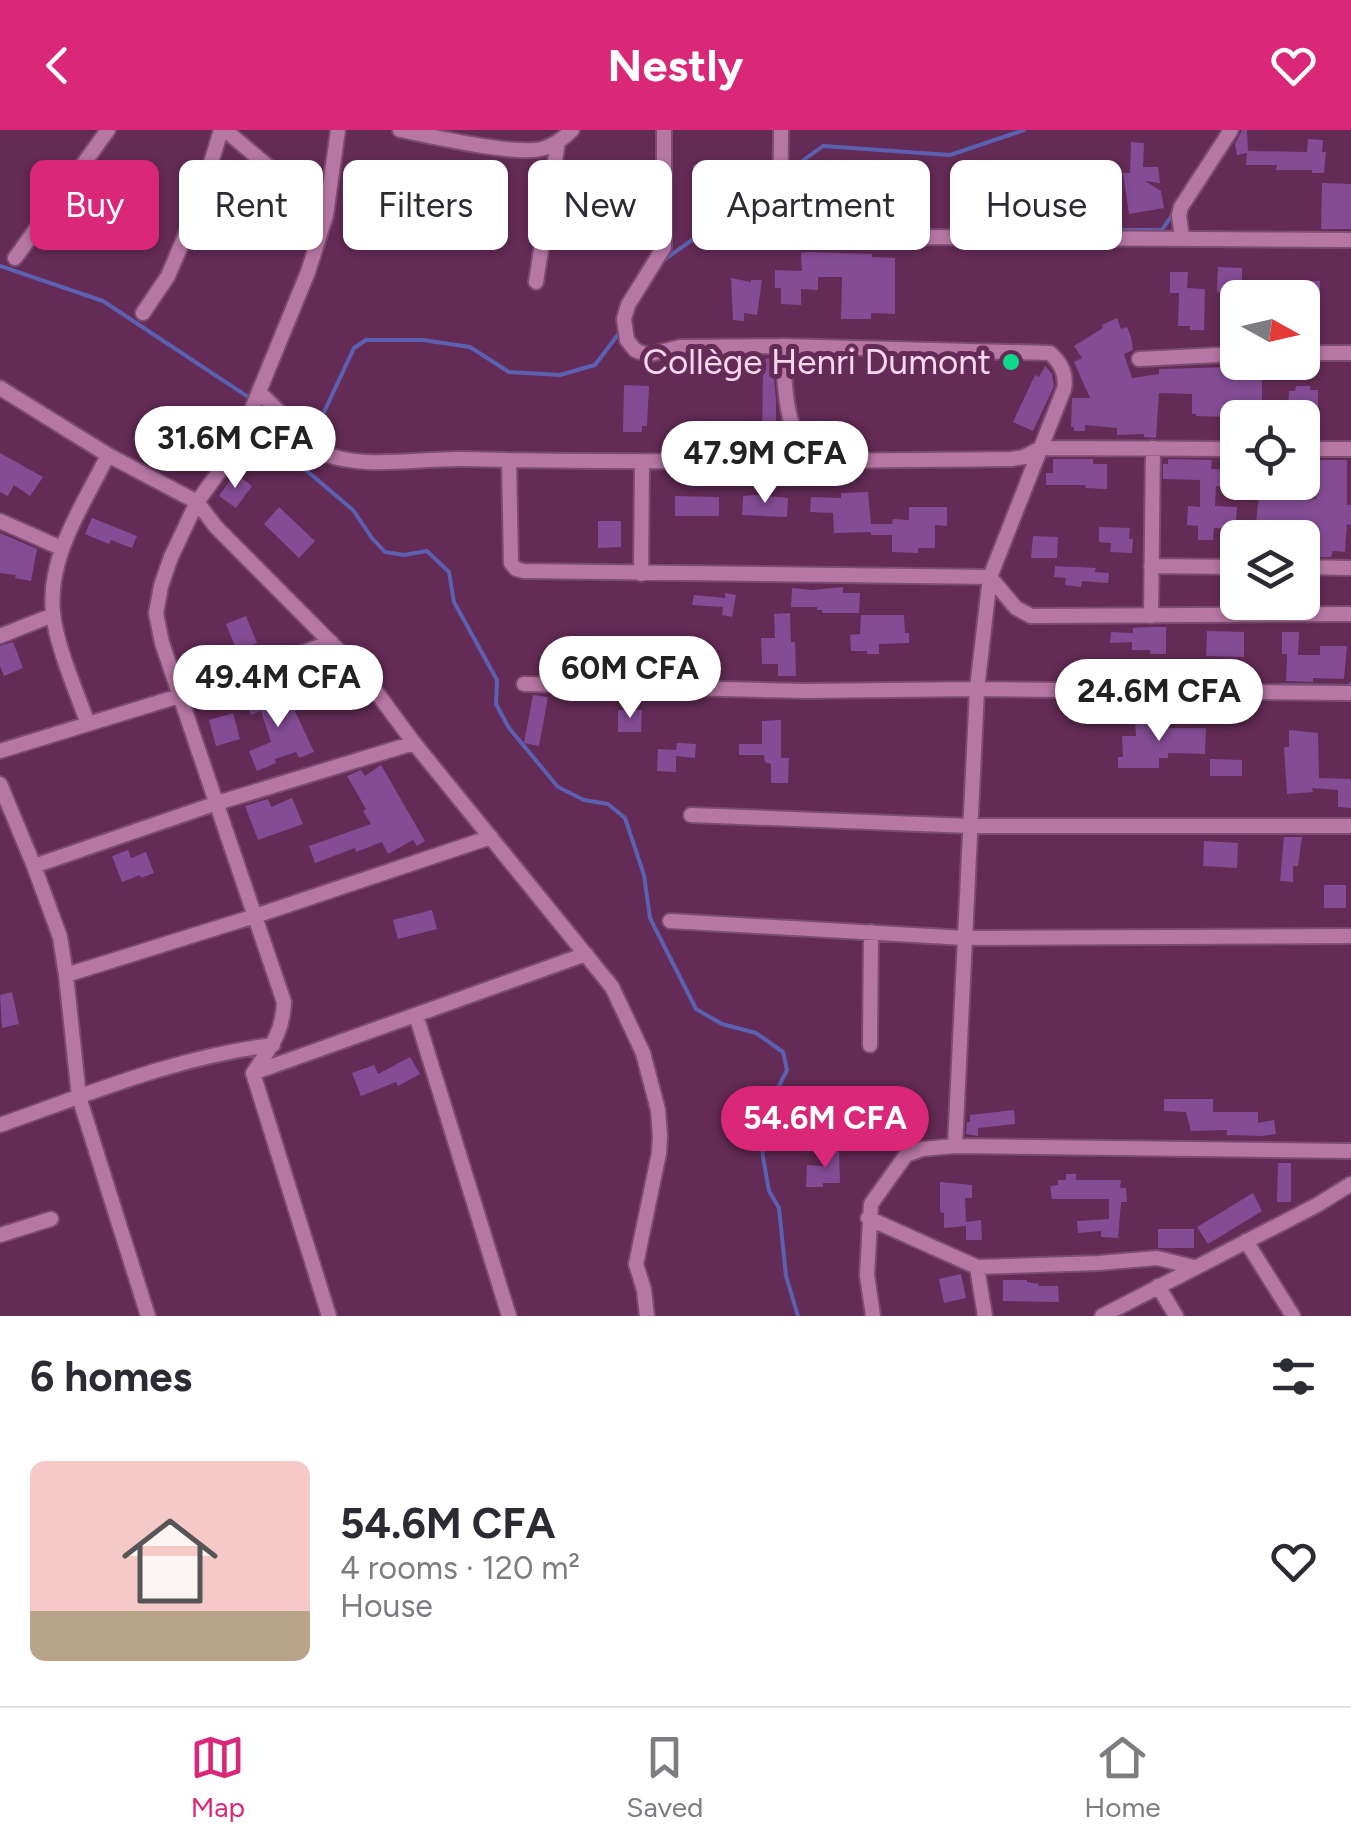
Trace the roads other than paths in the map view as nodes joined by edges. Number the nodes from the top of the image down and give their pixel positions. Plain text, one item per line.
1 (108, 130) edge
2 (223, 130) edge
3 (338, 130) edge
4 (400, 130) edge
5 (572, 130) edge
6 (664, 130) edge
7 (781, 130) edge
8 (1231, 130) edge
9 (558, 142) junction
10 (326, 215) junction
11 (1182, 238) junction
12 (1351, 240) edge
13 (15, 258) dead end
14 (536, 282) dead end
15 (143, 314) dead end
16 (782, 346) junction
17 (1351, 353) edge
18 (1320, 354) edge
19 (1220, 355) edge
20 (1139, 358) dead end
21 (0, 388) edge
22 (260, 393) junction
23 (1042, 448) junction
24 (1153, 448) junction
25 (1220, 449) edge
26 (1320, 449) edge
27 (1351, 450) edge
28 (108, 455) junction
29 (509, 460) junction
30 (832, 461) junction
31 (642, 462) junction
32 (197, 502) junction
33 (0, 521) edge
34 (61, 548) junction
35 (1152, 566) junction
36 (1220, 567) edge
37 (1320, 568) edge
38 (1351, 568) edge
39 (642, 574) junction
40 (990, 577) junction
41 (1351, 614) edge
42 (53, 615) junction
43 (1151, 616) junction
44 (0, 636) edge
45 (331, 642) junction
46 (524, 684) dead end
47 (977, 689) junction
48 (1351, 693) edge
49 (180, 694) junction
50 (88, 724) junction
51 (414, 743) junction
52 (0, 751) edge
53 (0, 784) edge
54 (217, 803) junction
55 (691, 815) dead end
56 (970, 826) junction
57 (1351, 826) edge
58 (490, 837) junction
59 (34, 866) junction
60 (255, 916) junction
61 (670, 920) dead end
62 (872, 932) junction
63 (1351, 936) edge
64 (964, 938) junction
65 (586, 954) junction
66 (66, 975) junction
67 (416, 1015) junction
68 (272, 1045) junction
69 (870, 1045) dead end
70 (253, 1073) junction
71 (79, 1097) junction
72 (0, 1126) edge
73 (955, 1146) junction
74 (1351, 1150) edge
75 (1351, 1184) edge
76 (51, 1218) dead end
77 (868, 1218) junction
78 (0, 1236) edge
79 (1246, 1240) junction
80 (1194, 1266) junction
81 (977, 1267) junction
82 (1158, 1286) junction
83 (148, 1316) edge
84 (329, 1316) edge
85 (509, 1316) edge
86 (647, 1316) edge
87 (874, 1316) edge
88 (985, 1316) edge
89 (1102, 1316) edge
90 (1176, 1316) edge
91 (1293, 1316) edge

1 - 13 street
2 - 10 street
2 - 15 street
3 - 10 street
4 - 9 street
5 - 9 street
6 - 16 street
7 - 11 street
8 - 11 street
9 - 14 street
10 - 22 street
11 - 12 street
16 - 23 street
16 - 30 street
17 - 18 street
19 - 20 street
21 - 28 street
22 - 29 street
22 - 32 street
23 - 24 street
23 - 30 street
23 - 40 street
24 - 25 street
24 - 35 street
26 - 27 street
28 - 32 street
28 - 34 street
29 - 31 street
29 - 39 street
30 - 31 street
31 - 39 street
32 - 45 street
32 - 49 street
33 - 34 street
34 - 42 street
35 - 36 street
35 - 43 street
37 - 38 street
39 - 40 street
40 - 43 street
40 - 47 street
41 - 43 street
42 - 44 street
42 - 50 street
45 - 49 street
45 - 51 street
46 - 47 street
47 - 48 street
47 - 56 street
49 - 50 street
49 - 54 street
50 - 52 street
51 - 54 street
51 - 58 street
53 - 59 street
54 - 59 street
54 - 60 street
55 - 56 street
56 - 57 street
56 - 64 street
58 - 60 street
58 - 65 street
59 - 66 street
60 - 66 street
60 - 68 street
61 - 62 street
62 - 64 street
62 - 69 street
63 - 64 street
64 - 73 street
65 - 67 street
65 - 86 street
66 - 71 street
67 - 70 street
67 - 85 street
68 - 70 street
68 - 71 street
70 - 84 street
71 - 72 street
71 - 83 street
73 - 74 street
73 - 77 street
75 - 79 street
76 - 78 street
77 - 81 street
77 - 87 street
79 - 80 street
79 - 91 street
80 - 81 street
80 - 82 street
81 - 88 street
82 - 89 street
82 - 90 street

